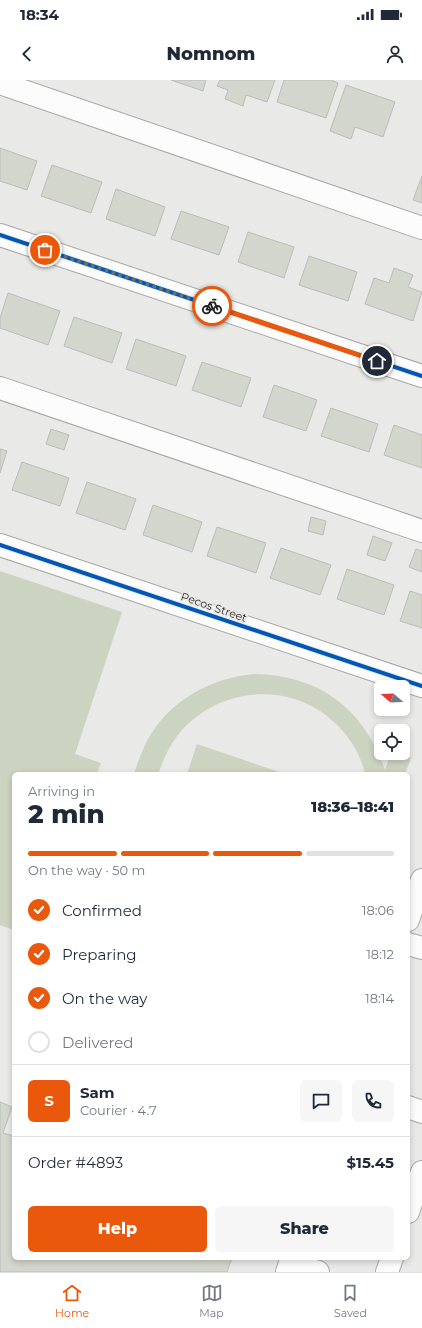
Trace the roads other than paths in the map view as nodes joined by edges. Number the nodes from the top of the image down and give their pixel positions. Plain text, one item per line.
1 (0, 83) edge
2 (422, 228) edge
3 (0, 235) edge
4 (422, 376) edge
5 (0, 388) edge
6 (422, 532) edge
7 (0, 544) edge
8 (422, 686) edge
9 (422, 880) edge
10 (410, 914) edge
11 (410, 945) edge
12 (422, 948) edge
13 (410, 1108) edge
14 (422, 1112) edge
15 (422, 1172) edge
16 (410, 1206) edge
17 (391, 1260) edge
18 (290, 1264) edge
19 (318, 1272) edge
20 (387, 1272) edge

1 - 2 street
3 - 4 street
5 - 6 street
7 - 8 street, Pecos Street
9 - 10 street
11 - 12 street
13 - 14 street
15 - 16 street
17 - 20 street
18 - 19 street

